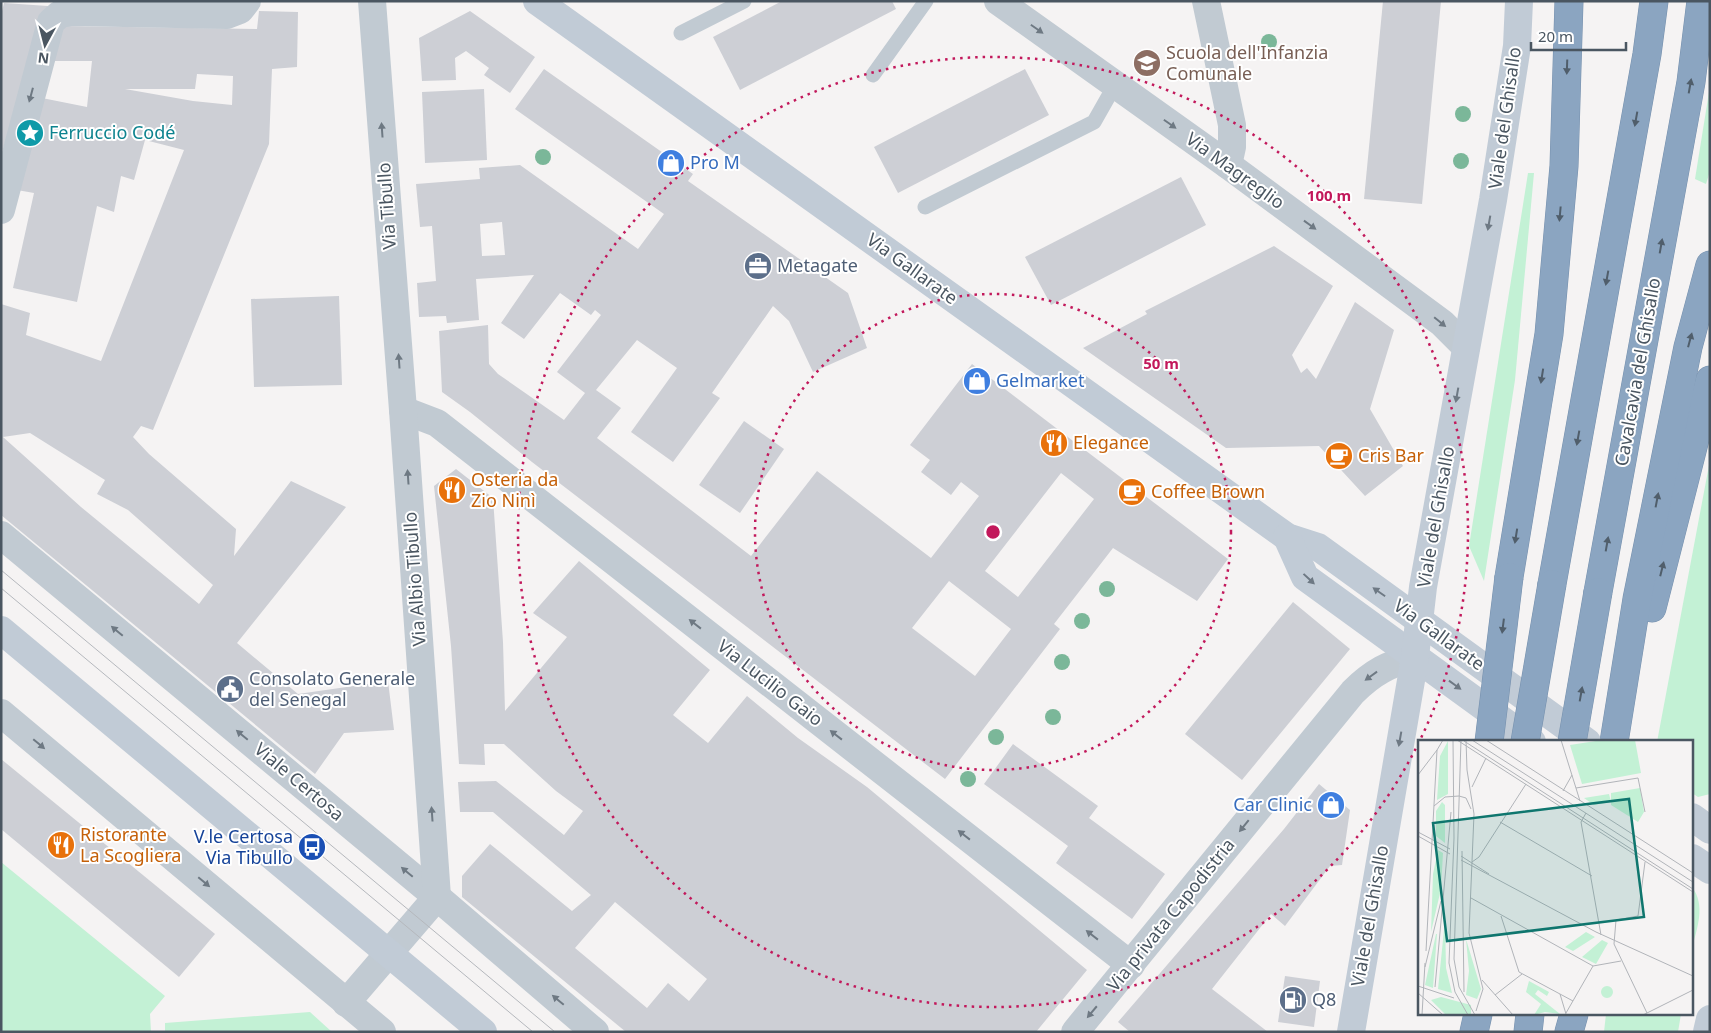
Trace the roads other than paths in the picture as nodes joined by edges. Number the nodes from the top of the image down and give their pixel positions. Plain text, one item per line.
1 (247, 1) edge
2 (372, 1) edge
3 (537, 1) edge
4 (744, 1) edge
5 (926, 1) edge
6 (998, 1) edge
7 (1206, 1) edge
8 (1518, 1) edge
9 (1569, 1) edge
10 (1654, 1) edge
11 (1702, 1) edge
12 (681, 33) dead end
13 (873, 75) dead end
14 (1115, 85) junction
15 (1228, 165) junction
16 (925, 207) dead end
17 (1, 210) edge
18 (1710, 265) edge
19 (1466, 347) junction
20 (1710, 380) edge
21 (403, 410) junction
22 (1, 535) edge
23 (1286, 537) junction
24 (1644, 607) junction
25 (1419, 620) junction
26 (1, 630) edge
27 (1415, 657) junction
28 (1, 713) edge
29 (1614, 739) edge
30 (1489, 740) edge
31 (1525, 740) edge
32 (1529, 740) edge
33 (1572, 740) edge
34 (1584, 740) edge
35 (1694, 818) edge
36 (1710, 830) edge
37 (1694, 859) edge
38 (1710, 870) edge
39 (437, 897) junction
40 (388, 953) junction
41 (1131, 965) junction
42 (1357, 992) junction
43 (346, 1002) junction
44 (1458, 1016) edge
45 (1478, 1016) edge
46 (1530, 1016) edge
47 (1573, 1016) edge
48 (1710, 1019) edge
49 (382, 1032) edge
50 (483, 1032) edge
51 (595, 1032) edge
52 (1075, 1032) edge
53 (1351, 1032) edge
54 (1361, 1032) edge
55 (1457, 1032) edge
56 (1474, 1032) edge
57 (1528, 1032) edge
58 (1569, 1032) edge
59 (1707, 1032) edge

1 -> 17 street
21 -> 2 street, Via Tibullo
3 - 23 main road, Via Gallarate
4 - 12 lane
5 - 13 lane
6 -> 14 street, Via Magreglio
7 - 15 street
8 -> 19 main road, Viale del Ghisallo
9 -> 30 highway, bridge
10 -> 31 highway, bridge
33 -> 11 highway, Cavalcavia del Ghisallo, bridge
14 -> 15 street, Via Magreglio
14 - 16 lane
15 -> 19 street, Via Magreglio
24 -> 18 highway
19 -> 25 main road, Viale del Ghisallo
24 -> 20 highway
39 -> 21 street, Via Albio Tibullo
41 -> 21 street, Via Lucilio Gaio
39 -> 22 street, Viale Certosa
25 -> 23 main road, Via Gallarate
23 -> 27 main road, Via Gallarate
24 - 29 highway
25 - 27 main road, Viale del Ghisallo
25 - 34 main road, Via Gallarate
26 - 40 main road
27 -> 32 main road, Via Gallarate
27 -> 41 street, Via privata Capodistria
27 -> 42 main road, Viale del Ghisallo
28 -> 43 street
35 - 36 main road
37 - 38 main road
39 - 40 street
51 -> 39 street, Viale Certosa
40 - 43 street
40 - 50 main road
41 -> 52 street, Via privata Capodistria
42 - 53 main road, Viale del Ghisallo
42 - 54 main road
43 - 49 street
44 - 55 highway
45 - 56 highway
46 - 57 highway
47 - 58 highway
48 - 59 main road

